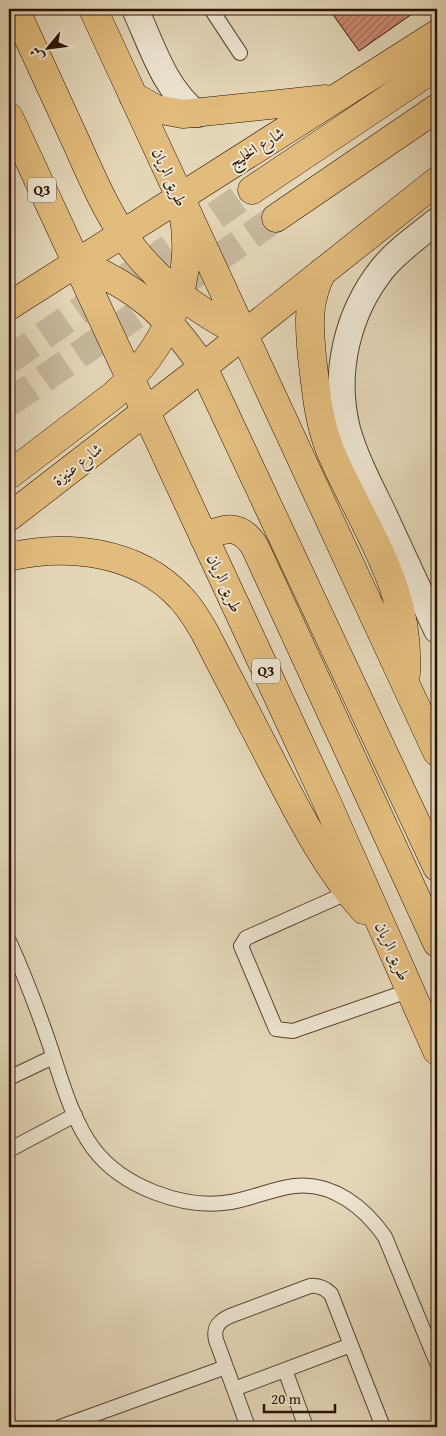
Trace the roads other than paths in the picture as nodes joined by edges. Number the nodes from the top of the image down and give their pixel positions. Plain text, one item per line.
1 (15, 9) edge
2 (93, 9) edge
3 (135, 9) edge
4 (211, 9) edge
5 (437, 34) edge
6 (240, 53) dead end
7 (437, 66) edge
8 (133, 96) junction
9 (334, 98) junction
10 (437, 108) edge
11 (197, 114) junction
12 (9, 117) edge
13 (437, 181) edge
14 (252, 190) tunnel mouth
15 (179, 197) junction
16 (276, 218) tunnel mouth
17 (437, 221) edge
18 (122, 234) junction
19 (76, 262) junction
20 (322, 272) junction
21 (179, 295) junction
22 (9, 306) edge
23 (169, 322) junction
24 (243, 334) junction
25 (203, 366) junction
26 (130, 381) junction
27 (145, 411) junction
28 (9, 475) edge
29 (9, 517) edge
30 (204, 538) junction
31 (9, 557) edge
32 (437, 630) edge
33 (405, 683) junction
34 (437, 752) edge
35 (437, 866) edge
36 (349, 892) junction
37 (385, 932) junction
38 (9, 941) edge
39 (437, 943) edge
40 (410, 990) junction
41 (437, 1051) edge
42 (53, 1057) junction
43 (9, 1078) edge
44 (75, 1115) junction
45 (9, 1150) edge
46 (351, 1345) junction
47 (437, 1363) edge
48 (226, 1367) junction
49 (285, 1370) junction
50 (234, 1389) junction
51 (60, 1427) edge
52 (248, 1427) edge
53 (306, 1427) edge
54 (383, 1427) edge

1 - 18 main road
2 - 8 main road, طريق الريان
3 - 11 street
4 - 6 lane
5 - 9 main road, شارع الخليج
7 - 14 main road, شارع الخليج
8 - 11 main road
8 - 15 main road, طريق الريان
9 - 11 main road
9 - 15 main road, شارع الخليج
10 - 16 main road
12 - 19 main road, طريق الريان / Q3
13 - 20 main road
15 - 18 main road, شارع الخليج
15 - 21 main road
15 - 24 main road, طريق الريان
17 - 32 street
18 - 19 main road, شارع الخليج
18 - 21 main road
19 - 22 main road
19 - 23 main road
19 - 26 main road, طريق الريان / Q3
20 - 24 main road
20 - 33 main road
21 - 23 main road
21 - 24 main road
23 - 25 main road
23 - 26 main road
24 - 25 main road
24 - 33 main road, طريق الريان
25 - 27 main road
25 - 35 main road
26 - 27 main road, طريق الريان / Q3
26 - 28 main road
27 - 29 main road, شارع عنيزة
27 - 30 main road, طريق الريان / Q3
30 - 37 main road, طريق الريان / Q3
30 - 39 main road
31 - 36 main road
33 - 34 main road, طريق الريان
36 - 37 main road
36 - 40 lane
37 - 40 main road, طريق الريان / Q3
38 - 42 lane
40 - 41 main road, طريق الريان / Q3
42 - 43 lane
42 - 44 lane
44 - 45 lane
44 - 47 lane
46 - 48 lane
46 - 49 lane
46 - 54 lane
48 - 50 lane
48 - 51 lane
49 - 50 lane
49 - 53 lane
50 - 52 lane

